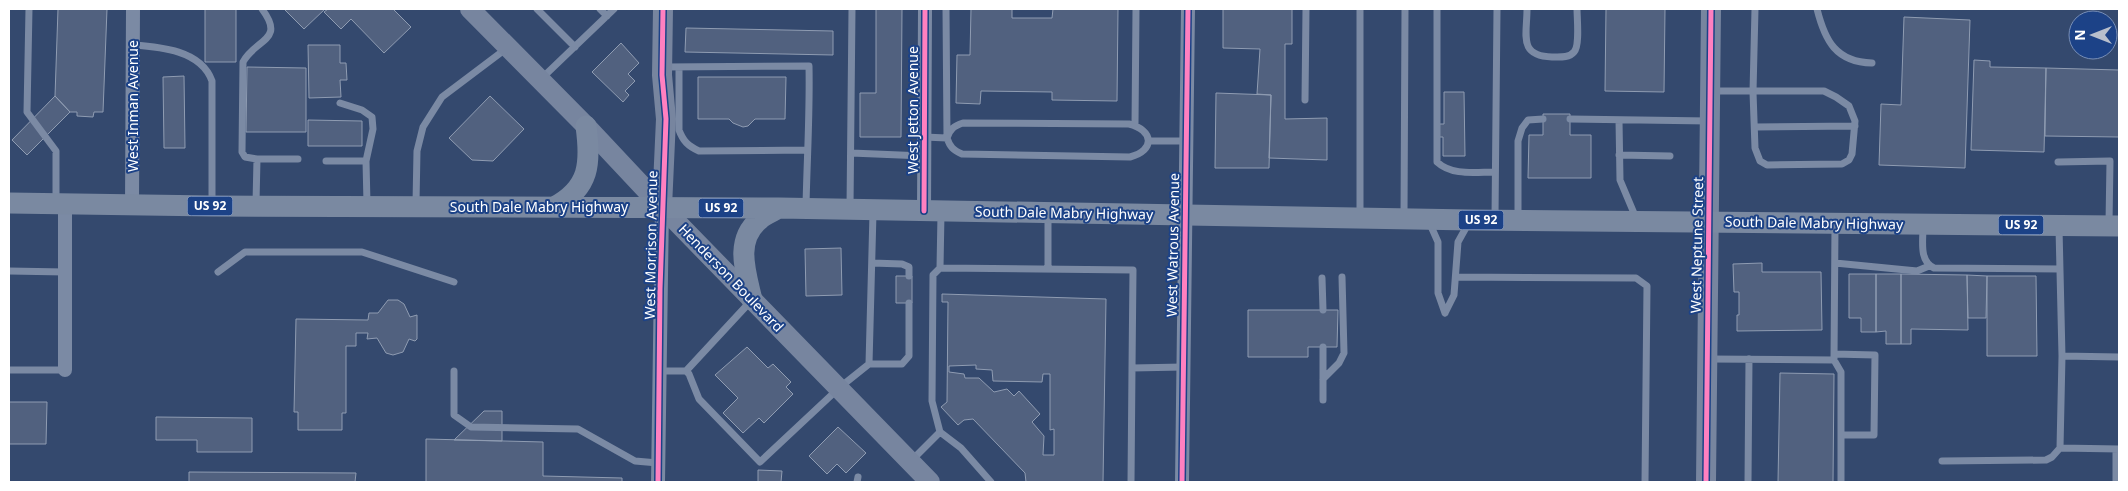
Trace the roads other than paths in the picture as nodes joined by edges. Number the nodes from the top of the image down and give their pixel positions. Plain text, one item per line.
1 (29, 9) edge
2 (133, 9) edge
3 (262, 9) edge
4 (470, 9) edge
5 (537, 9) edge
6 (600, 9) edge
7 (614, 9) edge
8 (663, 9) edge
9 (852, 9) edge
10 (925, 9) edge
11 (946, 9) edge
12 (1136, 9) edge
13 (1188, 9) edge
14 (1306, 9) edge
15 (1360, 9) edge
16 (1405, 9) edge
17 (1437, 9) edge
18 (1496, 9) edge
19 (1527, 9) edge
20 (1577, 9) edge
21 (1711, 9) edge
22 (1755, 9) edge
23 (1817, 9) edge
24 (607, 16) junction
25 (133, 46) junction
26 (508, 48) junction
27 (574, 48) junction
28 (1872, 63) dead end
29 (671, 67) junction
30 (540, 79) junction
31 (1710, 91) junction
32 (1753, 92) junction
33 (1305, 100) dead end
34 (340, 103) dead end
35 (1543, 119) dead end
36 (1570, 119) dead end
37 (1619, 120) junction
38 (1709, 121) junction
39 (1134, 125) junction
40 (586, 126) junction
41 (1855, 126) junction
42 (1754, 127) junction
43 (924, 137) junction
44 (947, 138) junction
45 (1148, 141) junction
46 (1185, 141) junction
47 (807, 150) junction
48 (851, 153) junction
49 (1619, 155) junction
50 (924, 156) junction
51 (1670, 156) dead end
52 (257, 159) junction
53 (298, 159) dead end
54 (326, 161) dead end
55 (366, 161) junction
56 (2058, 162) dead end
57 (1495, 172) junction
58 (9, 202) edge
59 (61, 203) junction
60 (132, 204) junction
61 (212, 206) junction
62 (256, 206) junction
63 (367, 206) junction
64 (416, 206) junction
65 (554, 207) junction
66 (662, 207) junction
67 (779, 208) junction
68 (806, 209) junction
69 (850, 210) junction
70 (873, 210) junction
71 (932, 211) junction
72 (1048, 213) junction
73 (1184, 215) junction
74 (1360, 218) junction
75 (1404, 219) junction
76 (1427, 219) junction
77 (1471, 220) junction
78 (1495, 220) junction
79 (1518, 221) junction
80 (1638, 221) junction
81 (1708, 222) junction
82 (1835, 223) junction
83 (1923, 224) junction
84 (2059, 225) junction
85 (2114, 226) edge
86 (872, 263) junction
87 (1835, 263) junction
88 (1930, 266) junction
89 (940, 268) junction
90 (1048, 269) junction
91 (2060, 269) junction
92 (9, 271) edge
93 (65, 272) junction
94 (218, 272) dead end
95 (909, 276) dead end
96 (1456, 277) junction
97 (1322, 278) dead end
98 (1342, 278) dead end
99 (454, 282) dead end
100 (752, 300) junction
101 (909, 303) dead end
102 (1323, 310) dead end
103 (1323, 347) dead end
104 (2062, 356) junction
105 (1834, 357) junction
106 (2119, 358) edge
107 (1707, 359) junction
108 (1749, 359) junction
109 (869, 364) junction
110 (1182, 367) junction
111 (1132, 368) junction
112 (9, 370) edge
113 (65, 370) joint
114 (454, 371) dead end
115 (659, 371) junction
116 (686, 371) junction
117 (1323, 379) junction
118 (839, 388) junction
119 (1323, 400) dead end
120 (940, 432) junction
121 (1842, 435) junction
122 (2060, 448) junction
123 (2118, 449) edge
124 (1942, 460) dead end
125 (658, 463) junction
126 (920, 475) edge
127 (658, 482) edge
128 (991, 482) edge
129 (1131, 482) edge
130 (1182, 482) edge
131 (1645, 482) edge
132 (1706, 482) edge
133 (1748, 482) edge
134 (1841, 482) edge
135 (2116, 482) edge

1 - 59 lane
2 - 25 street, West Inman Avenue
3 - 52 lane
4 - 26 street, Henderson Boulevard
5 - 27 lane
6 - 24 lane
7 - 24 lane
8 - 29 street, West Morrison Avenue
9 - 48 lane
10 - 43 street, West Jetton Avenue
11 - 44 lane
12 - 39 lane
13 - 46 street, West Watrous Avenue
14 - 33 lane
15 - 74 lane
16 - 75 lane
17 - 57 lane
18 - 57 lane
19 - 20 lane
21 - 31 street, West Neptune Street
22 - 32 lane
23 - 28 lane
24 - 27 lane
25 - 60 street, West Inman Avenue
25 - 61 lane
26 - 30 street, Henderson Boulevard
26 - 64 lane
27 - 30 lane
29 - 47 lane
29 - 47 lane
29 - 66 street, West Morrison Avenue
30 - 40 street, Henderson Boulevard
31 - 32 lane
31 - 38 street, West Neptune Street
32 - 41 lane
32 - 42 lane
34 - 55 lane
35 - 79 lane
36 - 37 lane
37 - 38 lane
37 - 49 lane
38 - 81 street, West Neptune Street
39 - 44 lane
39 - 45 lane
40 - 65 main road
40 - 66 street, Henderson Boulevard
41 - 42 lane
41 - 42 lane
43 - 44 lane
43 - 50 street, West Jetton Avenue
44 - 45 lane
45 - 46 lane
46 - 73 street, West Watrous Avenue
47 - 68 lane
48 - 50 lane
48 - 69 lane
49 - 51 lane
49 - 80 lane
50 - 71 street, West Jetton Avenue
52 - 53 lane
52 - 62 lane
54 - 55 lane
55 - 63 lane
56 - 85 lane
57 - 78 lane
58 - 59 main road, South Dale Mabry Highway / US 92
59 - 60 main road, South Dale Mabry Highway / US 92
59 - 93 street
60 - 61 main road, South Dale Mabry Highway / US 92
61 - 62 main road, South Dale Mabry Highway / US 92
62 - 63 main road, South Dale Mabry Highway / US 92
63 - 64 main road, South Dale Mabry Highway / US 92
64 - 65 main road, South Dale Mabry Highway / US 92
65 - 66 main road, South Dale Mabry Highway / US 92
66 - 67 main road, South Dale Mabry Highway / US 92
66 - 100 street, Henderson Boulevard
66 - 115 street, West Morrison Avenue
67 - 68 main road, South Dale Mabry Highway / US 92
67 - 100 main road
68 - 69 main road, South Dale Mabry Highway / US 92
69 - 70 main road, South Dale Mabry Highway / US 92
70 - 71 main road, South Dale Mabry Highway / US 92
70 - 86 lane
71 - 72 main road, South Dale Mabry Highway / US 92
71 - 89 lane
72 - 73 main road, South Dale Mabry Highway / US 92
72 - 90 lane
73 - 74 main road, South Dale Mabry Highway / US 92
73 - 110 street, West Watrous Avenue
74 - 75 main road, South Dale Mabry Highway / US 92
75 - 76 main road, South Dale Mabry Highway / US 92
76 - 77 main road, South Dale Mabry Highway / US 92
76 - 96 lane
77 - 78 main road, South Dale Mabry Highway / US 92
77 - 96 lane
78 - 79 main road, South Dale Mabry Highway / US 92
79 - 80 main road, South Dale Mabry Highway / US 92
80 - 81 main road, South Dale Mabry Highway / US 92
81 - 82 main road, South Dale Mabry Highway / US 92
81 - 107 street, West Neptune Street
82 - 83 main road, South Dale Mabry Highway / US 92
82 - 87 lane
83 - 84 main road, South Dale Mabry Highway / US 92
83 - 88 lane
84 - 85 main road, South Dale Mabry Highway / US 92
84 - 91 lane
86 - 95 lane
86 - 109 lane
87 - 88 lane
87 - 105 lane
88 - 91 lane
89 - 90 lane
89 - 120 lane
90 - 111 lane
91 - 104 lane
92 - 93 lane
93 - 113 street
94 - 99 lane
96 - 131 lane
97 - 102 lane
98 - 117 lane
100 - 116 lane
100 - 118 street, Henderson Boulevard
101 - 109 lane
103 - 117 lane
104 - 106 lane
104 - 122 lane
105 - 108 lane
105 - 121 lane
105 - 121 lane
107 - 108 lane
107 - 132 street, West Neptune Street
108 - 133 lane
109 - 118 lane
110 - 111 lane
110 - 130 street, West Watrous Avenue
111 - 129 lane
112 - 113 lane
114 - 125 lane
115 - 116 lane
115 - 125 street, West Morrison Avenue
116 - 118 lane
117 - 119 lane
118 - 126 street, Henderson Boulevard
120 - 126 lane
120 - 128 lane
121 - 134 lane
122 - 123 lane
122 - 124 lane
123 - 135 lane
125 - 127 street, West Morrison Avenue

